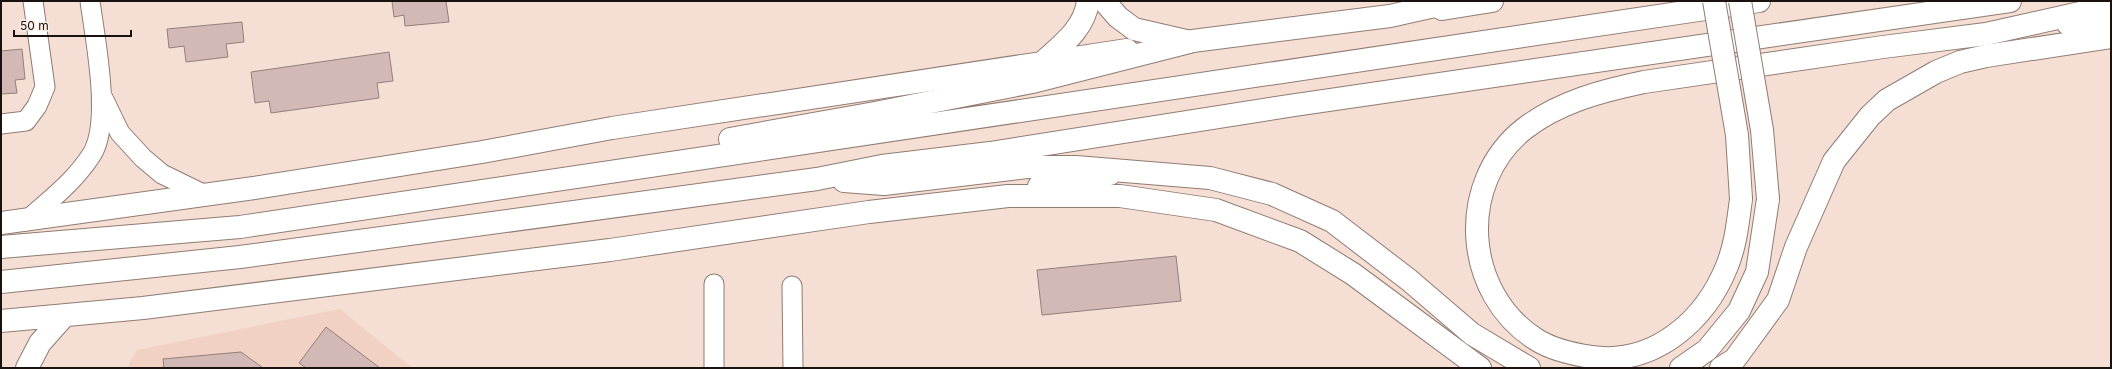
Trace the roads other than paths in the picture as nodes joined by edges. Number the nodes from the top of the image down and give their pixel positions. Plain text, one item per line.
1 (32, 1) edge
2 (90, 1) edge
3 (1088, 1) edge
4 (1104, 1) edge
5 (1457, 1) edge
6 (1492, 1) edge
7 (1714, 1) edge
8 (1740, 1) edge
9 (1748, 1) edge
10 (1759, 1) edge
11 (2010, 1) edge
12 (2111, 6) edge
13 (1390, 16) junction
14 (2111, 19) edge
15 (1986, 34) junction
16 (2111, 37) edge
17 (1189, 42) junction
18 (1043, 62) junction
19 (101, 95) junction
20 (1, 124) edge
21 (1762, 130) junction
22 (1136, 171) junction
23 (883, 175) junction
24 (205, 195) junction
25 (974, 200) junction
26 (377, 206) junction
27 (26, 221) junction
28 (1, 223) edge
29 (1, 247) edge
30 (1, 282) edge
31 (714, 284) dead end
32 (792, 286) dead end
33 (64, 316) junction
34 (1, 321) edge
35 (27, 368) edge
36 (714, 368) edge
37 (793, 368) edge
38 (1480, 368) edge
39 (1529, 368) edge
40 (1681, 368) edge
41 (1721, 368) edge

1 - 20 street
2 - 19 street
3 - 18 main road
4 - 17 main road
5 - 13 main road
6 - 13 main road
7 - 15 main road, bridge
8 - 21 main road, bridge
9 - 21 main road, bridge
10 - 26 main road
11 - 23 main road
12 - 15 main road
13 - 17 main road
14 - 15 main road
16 - 41 main road
17 - 18 main road
17 - 26 main road
18 - 24 main road
19 - 24 street
19 - 27 street
21 - 40 main road, bridge
22 - 23 main road
22 - 25 main road
22 - 39 main road
23 - 30 main road
24 - 27 main road
25 - 33 main road
25 - 38 main road
26 - 29 main road
27 - 28 main road
31 - 36 street
32 - 37 street
33 - 34 main road
33 - 35 main road

